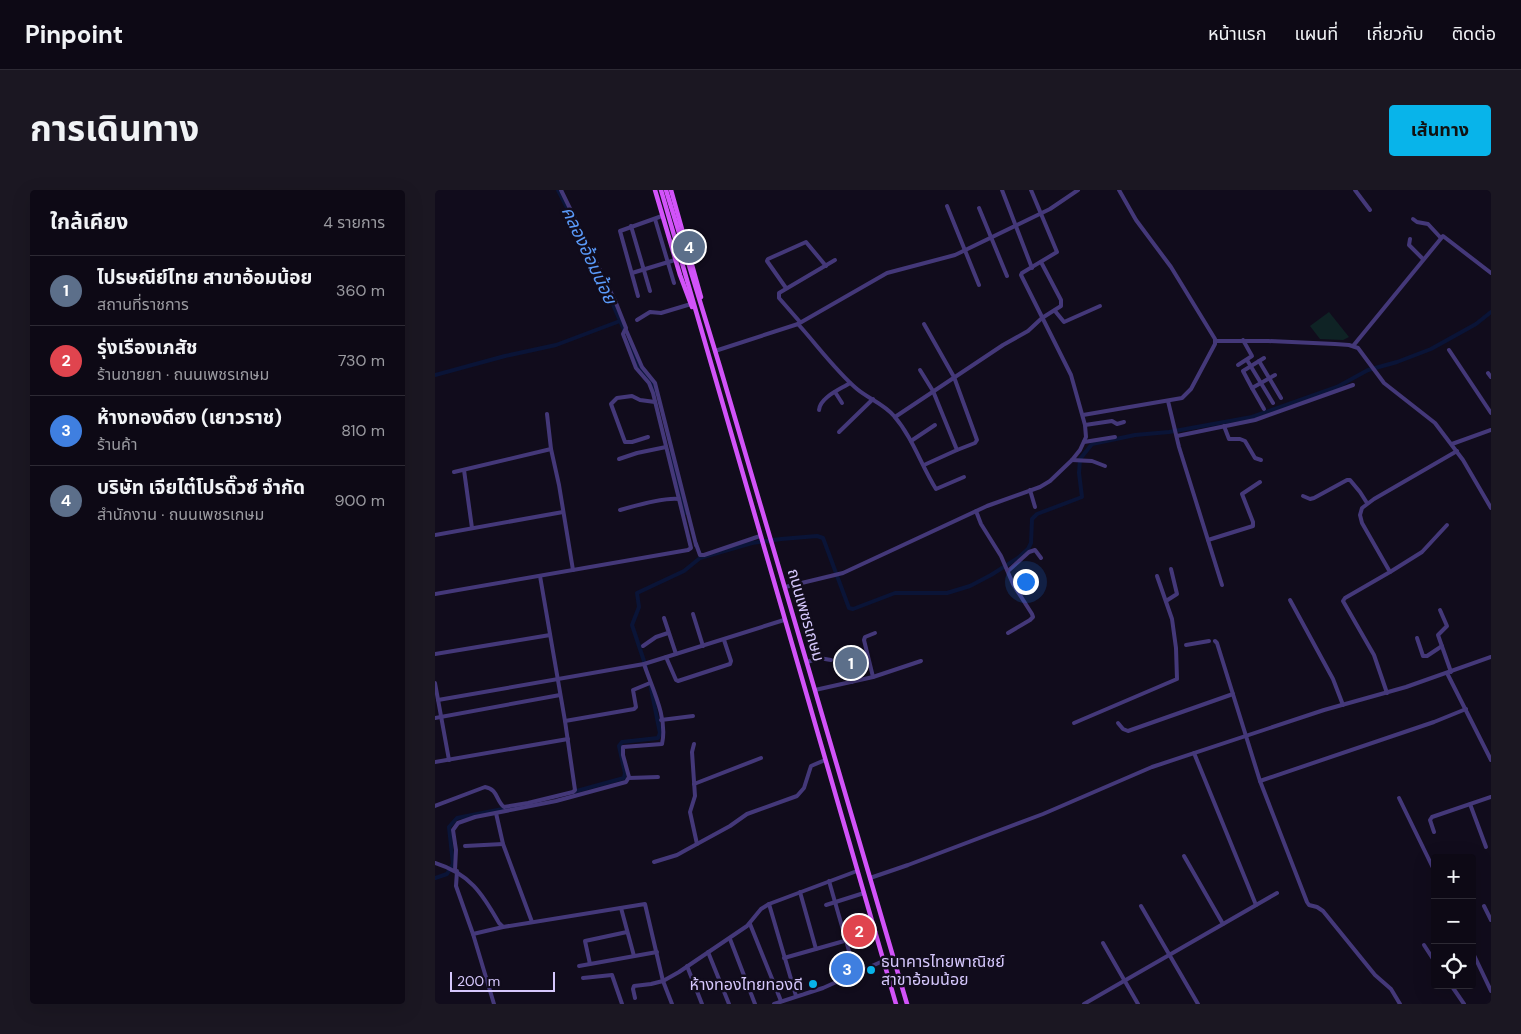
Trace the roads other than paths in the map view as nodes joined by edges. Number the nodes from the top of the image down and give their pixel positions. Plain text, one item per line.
1 (561, 190) edge
2 (655, 190) edge
3 (661, 190) edge
4 (665, 190) edge
5 (671, 190) edge
6 (1003, 190) edge
7 (1031, 190) edge
8 (1078, 190) edge
9 (1119, 190) edge
10 (1355, 190) edge
11 (947, 206) dead end
12 (979, 208) dead end
13 (1370, 210) dead end
14 (1041, 214) junction
15 (663, 216) junction
16 (655, 219) junction
17 (1413, 219) dead end
18 (631, 226) junction
19 (1016, 226) junction
20 (1440, 237) junction
21 (991, 238) junction
22 (1410, 238) dead end
23 (965, 250) junction
24 (1423, 259) junction
25 (675, 260) junction
26 (835, 260) dead end
27 (668, 262) junction
28 (1041, 262) junction
29 (826, 266) junction
30 (1032, 268) junction
31 (644, 270) junction
32 (631, 273) junction
33 (1491, 273) edge
34 (1007, 276) dead end
35 (674, 283) dead end
36 (979, 285) dead end
37 (787, 288) junction
38 (650, 291) dead end
39 (638, 296) dead end
40 (691, 304) junction
41 (1100, 306) dead end
42 (1055, 310) junction
43 (1043, 318) junction
44 (637, 320) dead end
45 (706, 320) junction
46 (699, 322) junction
47 (799, 323) junction
48 (925, 324) dead end
49 (625, 331) junction
50 (1243, 340) junction
51 (1215, 341) junction
52 (1353, 346) junction
53 (1449, 350) dead end
54 (715, 351) junction
55 (1247, 360) junction
56 (1239, 365) dead end
57 (1251, 366) junction
58 (920, 370) dead end
59 (1275, 375) dead end
60 (954, 377) junction
61 (1269, 378) junction
62 (850, 382) junction
63 (1261, 382) junction
64 (1353, 385) dead end
65 (1252, 388) junction
66 (933, 391) junction
67 (835, 392) junction
68 (1281, 398) dead end
69 (873, 399) junction
70 (1168, 401) junction
71 (655, 402) junction
72 (1273, 403) dead end
73 (843, 404) dead end
74 (1264, 409) dead end
75 (819, 410) dead end
76 (1491, 413) edge
77 (547, 414) dead end
78 (1083, 415) junction
79 (895, 417) junction
80 (1124, 422) dead end
81 (935, 425) dead end
82 (1085, 425) junction
83 (1224, 426) junction
84 (1491, 430) edge
85 (839, 432) dead end
86 (1176, 433) junction
87 (648, 437) dead end
88 (1115, 437) dead end
89 (911, 441) junction
90 (1084, 442) junction
91 (1452, 444) junction
92 (666, 447) junction
93 (551, 449) junction
94 (957, 450) junction
95 (1455, 452) junction
96 (619, 459) dead end
97 (1072, 460) junction
98 (1261, 460) dead end
99 (924, 465) junction
100 (1105, 466) dead end
101 (464, 470) junction
102 (454, 472) dead end
103 (964, 477) dead end
104 (1259, 482) dead end
105 (1030, 490) junction
106 (1303, 496) dead end
107 (1489, 498) edge
108 (679, 499) junction
109 (1367, 503) junction
110 (1035, 507) dead end
111 (1491, 508) edge
112 (620, 510) dead end
113 (563, 512) junction
114 (976, 512) junction
115 (1447, 525) dead end
116 (472, 528) junction
117 (435, 534) edge
118 (761, 540) junction
119 (1208, 540) junction
120 (690, 541) junction
121 (696, 544) junction
122 (1041, 558) dead end
123 (1171, 569) dead end
124 (573, 570) junction
125 (1008, 570) junction
126 (1389, 572) junction
127 (539, 576) junction
128 (1157, 576) dead end
129 (1222, 585) dead end
130 (785, 587) junction
131 (435, 594) edge
132 (1166, 600) junction
133 (1290, 600) dead end
134 (1440, 610) dead end
135 (693, 614) dead end
136 (664, 618) dead end
137 (784, 620) junction
138 (668, 633) junction
139 (875, 633) dead end
140 (1008, 633) dead end
141 (550, 635) junction
142 (1417, 638) dead end
143 (724, 640) junction
144 (1209, 641) dead end
145 (1215, 641) dead end
146 (643, 646) dead end
147 (703, 646) junction
148 (1442, 646) junction
149 (1176, 648) junction
150 (435, 654) edge
151 (676, 654) junction
152 (845, 654) dead end
153 (666, 657) junction
154 (1491, 657) edge
155 (831, 660) dead end
156 (921, 661) dead end
157 (807, 662) junction
158 (645, 664) junction
159 (1449, 672) junction
160 (873, 677) junction
161 (557, 679) junction
162 (852, 682) junction
163 (435, 683) edge
164 (650, 683) junction
165 (815, 690) junction
166 (1387, 693) junction
167 (1233, 694) junction
168 (560, 696) junction
169 (438, 700) junction
170 (1343, 705) junction
171 (1466, 709) junction
172 (693, 716) dead end
173 (441, 717) junction
174 (435, 718) edge
175 (661, 720) junction
176 (565, 721) junction
177 (1074, 723) dead end
178 (1119, 723) dead end
179 (1246, 736) junction
180 (568, 739) junction
181 (694, 744) dead end
182 (1194, 753) junction
183 (761, 758) dead end
184 (449, 760) junction
185 (825, 760) junction
186 (1491, 760) edge
187 (435, 762) edge
188 (658, 777) dead end
189 (629, 778) junction
190 (1260, 781) junction
191 (694, 784) junction
192 (1491, 797) edge
193 (1399, 798) dead end
194 (1470, 804) junction
195 (435, 806) edge
196 (496, 813) junction
197 (1434, 832) dead end
198 (503, 844) junction
199 (697, 844) junction
200 (465, 846) dead end
201 (1486, 847) dead end
202 (1184, 856) dead end
203 (654, 862) dead end
204 (435, 863) edge
205 (1431, 864) edge
206 (453, 869) junction
207 (857, 871) junction
208 (870, 878) junction
209 (829, 882) junction
210 (800, 892) junction
211 (864, 893) junction
212 (1277, 893) dead end
213 (835, 902) junction
214 (769, 904) junction
215 (826, 905) dead end
216 (1256, 905) junction
217 (1141, 906) dead end
218 (1484, 906) dead end
219 (621, 908) junction
220 (1491, 920) edge
221 (531, 922) junction
222 (750, 924) junction
223 (1223, 924) junction
224 (503, 927) junction
225 (627, 932) junction
226 (876, 932) junction
227 (473, 934) junction
228 (730, 939) junction
229 (846, 941) junction
230 (1103, 942) dead end
231 (1424, 944) dead end
232 (816, 949) junction
233 (657, 952) junction
234 (709, 952) junction
235 (1169, 954) junction
236 (1431, 955) edge
237 (634, 956) junction
238 (784, 958) junction
239 (883, 960) junction
240 (1476, 960) edge
241 (590, 964) junction
242 (579, 966) dead end
243 (687, 966) junction
244 (855, 972) junction
245 (583, 978) dead end
246 (663, 981) junction
247 (1124, 981) junction
248 (1454, 989) edge
249 (1491, 991) edge
250 (796, 996) junction
251 (635, 998) dead end
252 (781, 1001) junction
253 (494, 1004) edge
254 (621, 1004) edge
255 (672, 1004) edge
256 (702, 1004) edge
257 (729, 1004) edge
258 (755, 1004) edge
259 (774, 1004) edge
260 (896, 1004) edge
261 (907, 1004) edge
262 (1084, 1004) edge
263 (1138, 1004) edge
264 (1198, 1004) edge
265 (1400, 1004) edge
266 (1464, 1004) edge

1 - 49 street
2 - 15 main road, ถนนเพชรเกษม
3 - 46 main road, ถนนเพชรเกษม
4 - 45 main road, ถนนเพชรเกษม
5 - 45 main road, ถนนเพชรเกษม
6 - 19 street
7 - 14 street
8 - 14 street
9 - 51 street
10 - 13 street
11 - 23 street
12 - 21 street
14 - 19 street
14 - 28 street
15 - 16 street
15 - 25 main road, ถนนเพชรเกษม
16 - 18 street
16 - 27 street
17 - 20 street
18 - 31 street
18 - 32 street
19 - 21 street
19 - 30 street
20 - 24 street
20 - 33 street
21 - 23 street
21 - 34 street
22 - 24 street
23 - 36 street
23 - 47 street
24 - 52 street
25 - 27 street
25 - 40 main road, ถนนเพชรเกษม
26 - 29 street
27 - 31 street
27 - 35 street
28 - 30 street
28 - 42 street
29 - 37 street
29 - 37 street
30 - 43 street
31 - 32 street
31 - 38 street
32 - 39 street
37 - 47 street
40 - 44 street
40 - 46 main road, ถนนเพชรเกษม
41 - 42 street
42 - 43 street
43 - 60 street
43 - 78 street
45 - 54 main road, ถนนเพชรเกษม
46 - 118 main road, ถนนเพชรเกษม
47 - 54 street
47 - 62 street
48 - 60 street
49 - 71 street
49 - 121 street
50 - 51 street
50 - 52 street
50 - 55 street
51 - 70 street
52 - 91 street
53 - 76 street
54 - 130 main road, ถนนเพชรเกษม
55 - 56 street
55 - 57 street
57 - 61 street
57 - 63 street
57 - 65 street
58 - 66 street
59 - 61 street
60 - 66 street
60 - 94 street
61 - 63 street
61 - 68 street
62 - 67 street
62 - 69 street
63 - 65 street
63 - 72 street
64 - 83 street
65 - 74 street
66 - 79 street
66 - 94 street
67 - 73 street
67 - 75 street
69 - 79 street
69 - 85 street
70 - 78 street
70 - 86 street
71 - 87 street
71 - 92 street
77 - 93 street
78 - 82 street
79 - 89 street
80 - 82 street
81 - 89 street
82 - 90 street
83 - 86 street
83 - 98 street
84 - 91 street
86 - 119 street
88 - 90 street
89 - 99 street
90 - 97 street
91 - 95 street
92 - 96 street
92 - 108 street
93 - 101 street
93 - 113 street
94 - 99 street
95 - 107 street
95 - 109 street
97 - 100 street
97 - 105 street
99 - 103 street
101 - 102 street
101 - 116 street
104 - 119 street
105 - 110 street
105 - 114 street
106 - 109 street
107 - 111 street
108 - 112 street
108 - 120 street
109 - 126 street
113 - 116 street
113 - 124 street
114 - 125 street
114 - 130 street
115 - 126 street
116 - 117 street
118 - 121 street
118 - 137 main road, ถนนเพชรเกษม
119 - 129 street
120 - 121 street
120 - 124 street
122 - 125 street
123 - 132 street
124 - 127 street
125 - 140 street
126 - 166 street
127 - 131 street
127 - 141 street
128 - 132 street
130 - 157 main road, ถนนเพชรเกษม
132 - 149 street
133 - 170 street
134 - 148 street
135 - 147 street
136 - 138 street
137 - 143 street
137 - 185 main road, ถนนเพชรเกษม
138 - 146 street
138 - 151 street
139 - 160 street
141 - 150 street
141 - 161 street
142 - 148 street
143 - 147 street
143 - 153 street
144 - 149 street
145 - 167 street
147 - 151 street
148 - 159 street
149 - 177 street
151 - 153 street
152 - 162 street
153 - 158 street
154 - 159 street
155 - 157 street
156 - 160 street
157 - 165 main road, ถนนเพชรเกษม
158 - 161 street
158 - 164 street
159 - 166 street
159 - 171 street
160 - 162 street
161 - 168 street
161 - 169 street
162 - 165 street
163 - 169 street
164 - 175 street
164 - 176 street
165 - 208 main road, ถนนเพชรเกษม
166 - 170 street
167 - 178 street
167 - 179 street
168 - 173 street
168 - 176 street
169 - 173 street
170 - 179 street
171 - 186 street
171 - 190 street
172 - 175 street
173 - 174 street
173 - 184 street
175 - 189 street
176 - 180 street
179 - 182 street
179 - 190 street
180 - 184 street
180 - 195 street
181 - 191 street
182 - 208 street
182 - 216 street
183 - 191 street
184 - 187 street
185 - 199 street
185 - 207 main road, ถนนเพชรเกษม
188 - 189 street
189 - 196 street
190 - 265 street
191 - 199 street
192 - 194 street
193 - 205 street
194 - 197 street
194 - 201 street
196 - 198 street
196 - 206 street
198 - 200 street
198 - 221 street
199 - 203 street
202 - 223 street
204 - 206 street
206 - 224 street
206 - 227 street
207 - 209 street
207 - 211 main road, ถนนเพชรเกษม
208 - 261 main road, ถนนเพชรเกษม
209 - 210 street
209 - 213 street
210 - 214 street
210 - 232 street
211 - 213 street
211 - 226 main road, ถนนเพชรเกษม
212 - 216 street
213 - 215 street
213 - 229 street
214 - 222 street
214 - 238 street
216 - 223 street
217 - 235 street
218 - 220 street
219 - 221 street
219 - 225 street
219 - 233 street
221 - 224 street
222 - 228 street
222 - 252 street
223 - 235 street
224 - 227 street
225 - 237 street
225 - 241 street
226 - 229 street
226 - 239 main road, ถนนเพชรเกษม
227 - 253 street
228 - 234 street
228 - 258 street
229 - 232 street
229 - 244 street
230 - 247 street
231 - 236 street
232 - 238 street
233 - 237 street
233 - 246 street
234 - 243 street
234 - 257 street
235 - 247 street
235 - 264 street
237 - 241 street
238 - 250 street
239 - 244 street
239 - 260 main road, ถนนเพชรเกษม
240 - 249 street
241 - 242 street
243 - 246 street
243 - 256 street
244 - 250 street
245 - 254 street
246 - 251 street
246 - 255 street
247 - 262 street
247 - 263 street
248 - 266 street
250 - 252 street
252 - 259 street

